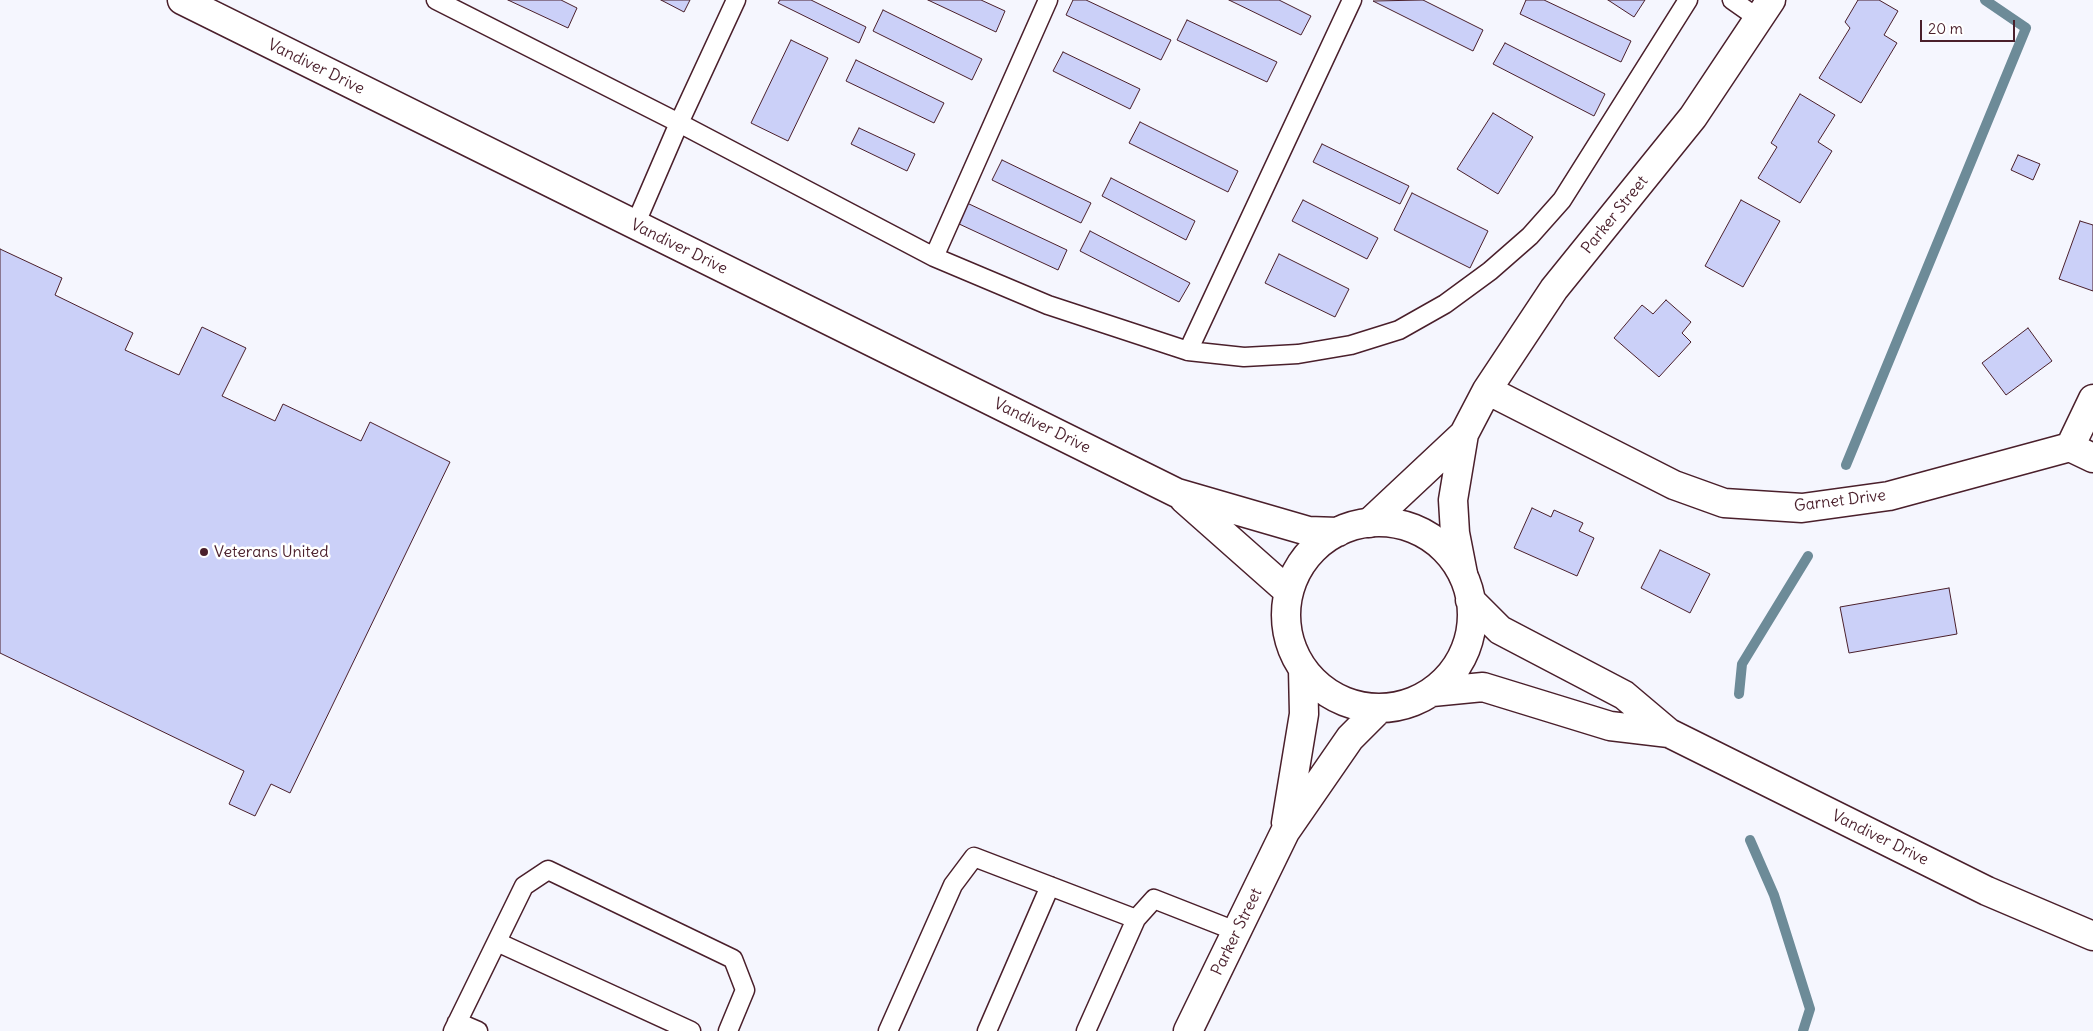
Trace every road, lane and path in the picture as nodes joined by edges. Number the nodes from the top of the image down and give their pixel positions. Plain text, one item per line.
1 (182, 0) edge
2 (436, 0) edge
3 (736, 0) edge
4 (1048, 0) edge
5 (1352, 0) edge
6 (1688, 0) edge
7 (1732, 0) edge
8 (1765, 9) edge
9 (679, 123) junction
10 (635, 225) junction
11 (934, 257) junction
12 (1188, 351) junction
13 (1487, 390) junction
14 (2093, 399) edge
15 (1464, 434) junction
16 (2081, 453) edge
17 (1177, 493) junction
18 (1369, 523) junction
19 (1338, 532) junction
20 (1466, 587) junction
21 (1289, 592) junction
22 (1303, 669) junction
23 (1432, 692) junction
24 (1380, 708) junction
25 (1669, 733) junction
26 (1285, 832) junction
27 (1050, 886) junction
28 (1136, 919) junction
29 (1238, 932) junction
30 (2093, 936) edge
31 (497, 942) junction
32 (455, 1027) edge
33 (478, 1031) edge
34 (691, 1031) edge
35 (728, 1031) edge
36 (888, 1031) edge
37 (987, 1031) edge
38 (1086, 1031) edge
39 (1188, 1031) edge

1 - 10 main road, Vandiver Drive
2 - 9 lane
3 - 9 lane
4 - 11 lane
5 - 12 lane
6 - 12 lane
7 - 8 lane
8 - 13 main road, Parker Street
9 - 10 lane
9 - 11 lane
10 - 17 main road, Vandiver Drive
11 - 12 lane
13 - 15 main road, Parker Street
13 - 16 main road, Garnet Drive
14 - 16 main road, Garnet Drive
15 - 18 main road, Parker Street
15 - 20 main road, Parker Street
17 - 19 main road, Vandiver Drive
17 - 21 main road, Vandiver Drive
18 - 19 main road
18 - 20 main road, Vandiver Drive
19 - 21 main road
20 - 23 main road, Parker Street
20 - 25 main road, Vandiver Drive
21 - 22 main road
22 - 24 main road
22 - 26 main road, Parker Street
23 - 24 main road
23 - 25 main road, Vandiver Drive
24 - 26 main road, Parker Street
25 - 30 main road, Vandiver Drive
26 - 29 main road, Parker Street
27 - 28 lane
27 - 36 lane
27 - 37 lane
28 - 29 lane
28 - 38 lane
29 - 39 main road, Parker Street
31 - 32 lane
31 - 34 lane
31 - 35 lane
32 - 33 lane

